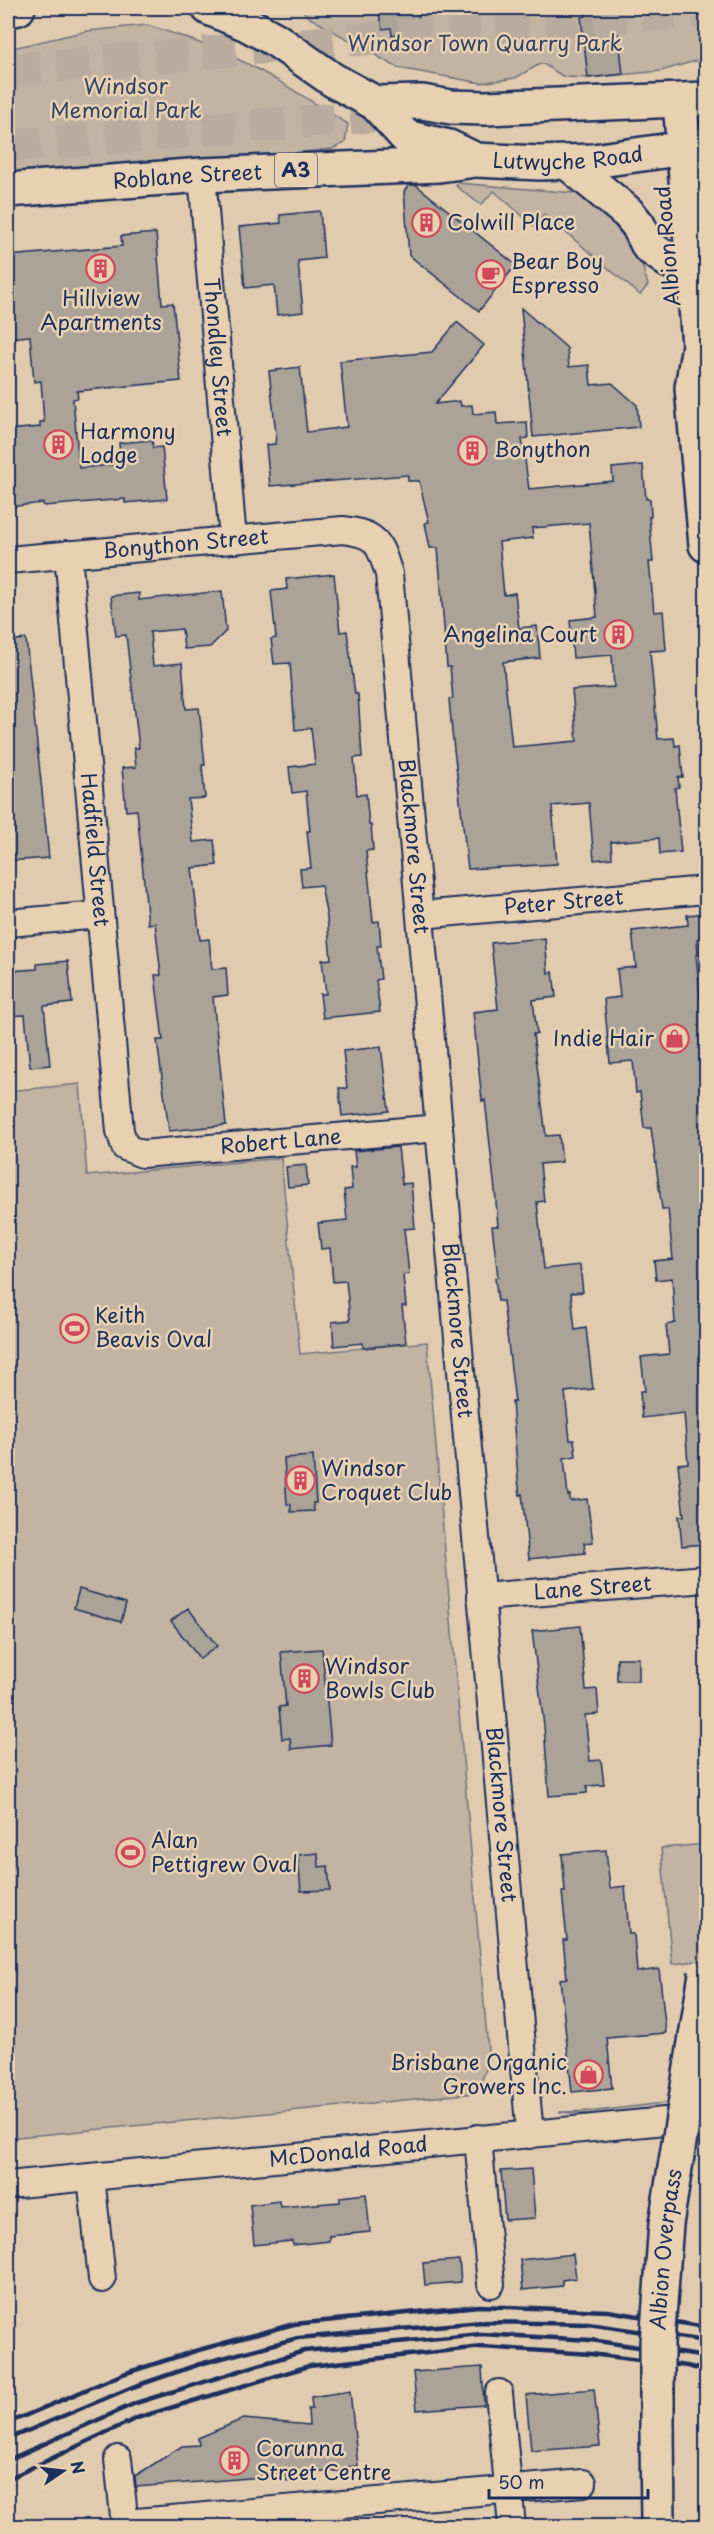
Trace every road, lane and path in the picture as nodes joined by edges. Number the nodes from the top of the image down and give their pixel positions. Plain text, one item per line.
1 (18, 8) edge
2 (209, 8) edge
3 (8, 10) edge
4 (681, 100) edge
5 (375, 103) junction
6 (684, 150) edge
7 (476, 160) junction
8 (567, 162) junction
9 (202, 175) junction
10 (8, 190) edge
11 (697, 210) edge
12 (669, 261) junction
13 (692, 388) junction
14 (706, 525) edge
15 (365, 532) joint
16 (233, 540) junction
17 (68, 554) junction
18 (8, 560) edge
19 (706, 890) edge
20 (99, 915) junction
21 (420, 915) junction
22 (8, 923) edge
23 (439, 1128) junction
24 (125, 1147) joint
25 (706, 1579) edge
26 (481, 1597) junction
27 (706, 1974) edge
28 (701, 2116) edge
29 (530, 2135) junction
30 (478, 2138) junction
31 (91, 2177) junction
32 (8, 2185) edge
33 (102, 2279) dead end
34 (491, 2284) dead end
35 (499, 2393) dead end
36 (118, 2459) dead end
37 (584, 2483) dead end
38 (509, 2490) junction
39 (125, 2525) edge
40 (512, 2526) edge
41 (658, 2526) edge

1 - 3 main road
2 - 5 main road, Lutwyche Road / A3
4 - 5 main road, Lutwyche Road / A3
4 - 6 main road, Albion Road
5 - 7 main road, Lutwyche Road / A3
6 - 8 main road, Lutwyche Road / A3
6 - 11 main road, Albion Road
6 - 12 main road, Albion Road
7 - 8 main road, Lutwyche Road / A3
7 - 9 main road, Roblane Street / A3
8 - 12 main road
9 - 10 main road, Roblane Street / A3
9 - 16 street, Thondley Street
11 - 13 main road, Albion Road
12 - 13 main road, Albion Road
13 - 14 main road, Albion Road
15 - 16 street, Bonython Street
15 - 21 street, Blackmore Street
16 - 17 street, Bonython Street
17 - 18 street, Bonython Street
17 - 20 street, Hadfield Street
19 - 21 street, Peter Street
20 - 22 street
20 - 24 street, Hadfield Street
21 - 23 street, Blackmore Street
23 - 24 street, Robert Lane
23 - 26 street, Blackmore Street
25 - 26 street, Lane Street
26 - 29 street, Blackmore Street
27 - 41 main road, Albion Overpass, bridge
28 - 29 street, McDonald Road
29 - 30 street, McDonald Road
30 - 31 street, McDonald Road
30 - 34 street
31 - 32 street, McDonald Road
31 - 33 street
35 - 38 street
36 - 39 street
37 - 38 street
38 - 39 street
38 - 40 street

